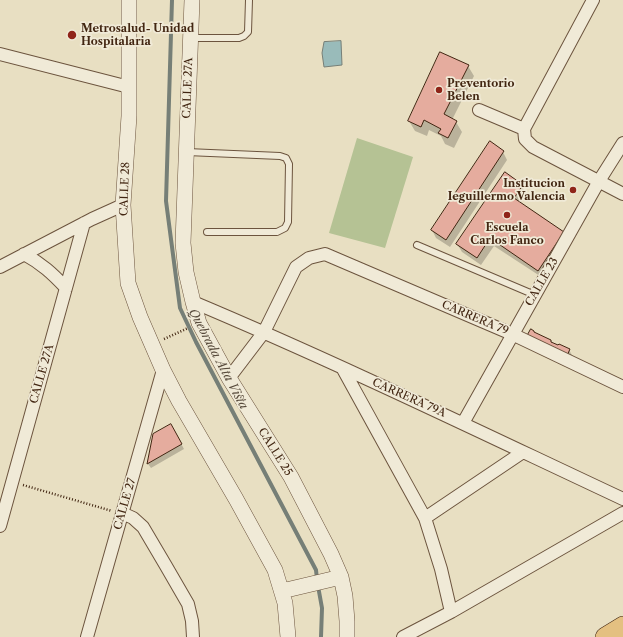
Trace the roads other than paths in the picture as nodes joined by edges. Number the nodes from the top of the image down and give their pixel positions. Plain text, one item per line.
1 (129, 0) edge
2 (192, 0) edge
3 (250, 0) edge
4 (593, 0) edge
5 (190, 38) junction
6 (0, 54) edge
7 (129, 87) junction
8 (479, 110) dead end
9 (525, 134) junction
10 (623, 143) edge
11 (187, 152) junction
12 (600, 181) junction
13 (623, 194) edge
14 (122, 205) junction
15 (84, 223) junction
16 (207, 232) dead end
17 (417, 245) dead end
18 (24, 254) junction
19 (0, 267) edge
20 (186, 272) joint
21 (66, 288) junction
22 (535, 295) junction
23 (192, 302) junction
24 (264, 332) junction
25 (512, 334) junction
26 (343, 369) junction
27 (163, 370) junction
28 (229, 378) junction
29 (623, 387) edge
30 (463, 423) junction
31 (523, 452) junction
32 (623, 499) edge
33 (122, 513) junction
34 (623, 513) edge
35 (424, 518) junction
36 (0, 526) edge
37 (341, 577) junction
38 (282, 591) junction
39 (451, 612) junction
40 (623, 626) edge
41 (87, 637) edge
42 (193, 637) edge
43 (288, 637) edge
44 (347, 637) edge
45 (403, 637) edge
46 (605, 637) edge

1 - 7 street, CALLE 28
2 - 5 street, CALLE 27A
3 - 5 lane
4 - 9 street
5 - 11 street, CALLE 27A
6 - 7 street
7 - 14 street, CALLE 28
8 - 9 street
9 - 12 street
10 - 12 street, CALLE 23
11 - 16 lane
11 - 20 street, CALLE 27A
12 - 13 street
12 - 22 street, CALLE 23
14 - 15 street
14 - 27 street, CALLE 28
15 - 18 street
15 - 21 street, CALLE 27A
17 - 22 lane
18 - 19 street
18 - 21 street
20 - 23 street, CALLE 25
21 - 36 street, CALLE 27A
22 - 25 street, CALLE 23
23 - 24 street, CARRERA 79A
23 - 28 street, CALLE 25
24 - 25 street, CARRERA 79
24 - 26 street, CARRERA 79A
24 - 28 street
25 - 29 street, CARRERA 79
25 - 30 street, CALLE 23
26 - 30 street, CARRERA 79A
26 - 35 street
27 - 33 street, CALLE 27
27 - 38 street
28 - 37 street, CALLE 25
30 - 31 street, CARRERA 79A
31 - 32 street, CARRERA 79A
31 - 35 street
33 - 41 street, CALLE 27
33 - 42 street
34 - 39 street
35 - 39 street
37 - 38 street
37 - 44 street, CALLE 25
38 - 43 street
39 - 45 street
40 - 46 main road

